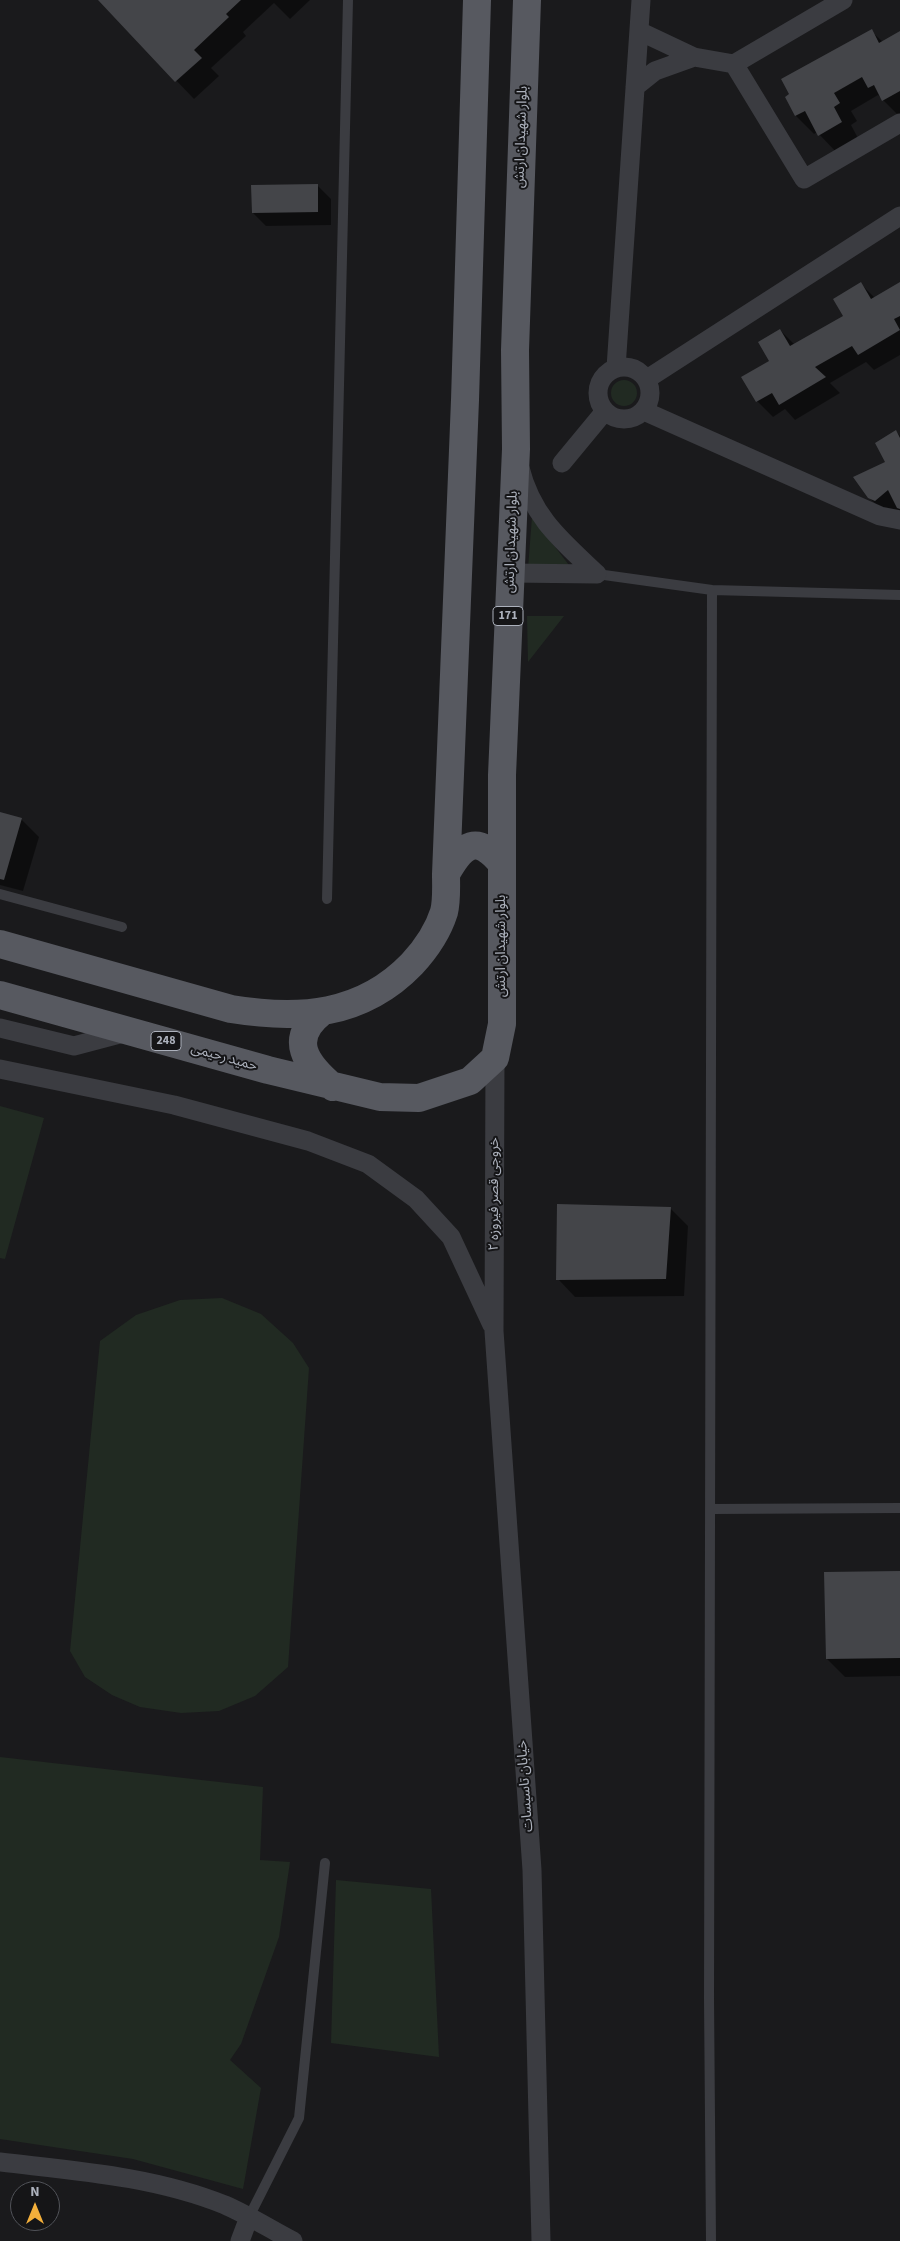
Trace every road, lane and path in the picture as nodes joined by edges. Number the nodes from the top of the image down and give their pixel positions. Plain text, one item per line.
1 (348, 0) edge
2 (477, 0) edge
3 (527, 0) edge
4 (641, 0) edge
5 (843, 0) edge
6 (639, 31) junction
7 (694, 57) junction
8 (734, 64) junction
9 (635, 87) junction
10 (900, 123) edge
11 (900, 216) edge
12 (616, 368) junction
13 (647, 379) junction
14 (606, 411) junction
15 (644, 411) junction
16 (516, 449) junction
17 (562, 463) dead end
18 (900, 520) edge
19 (510, 573) junction
20 (597, 574) junction
21 (712, 590) junction
22 (900, 594) edge
23 (502, 864) junction
24 (446, 874) junction
25 (0, 894) edge
26 (327, 899) dead end
27 (122, 927) dead end
28 (0, 944) edge
29 (0, 995) edge
30 (322, 1012) junction
31 (0, 1028) edge
32 (129, 1031) junction
33 (495, 1058) junction
34 (0, 1069) edge
35 (333, 1087) junction
36 (494, 1331) junction
37 (900, 1508) edge
38 (712, 1509) junction
39 (325, 1863) dead end
40 (0, 2162) edge
41 (541, 2201) junction
42 (249, 2217) junction
43 (240, 2241) edge
44 (292, 2241) edge
45 (533, 2241) edge
46 (541, 2241) edge
47 (711, 2241) edge

1 - 26 lane
2 - 24 main road
3 - 16 main road, بلوار شهیدان ارتش / 171
4 - 6 street
5 - 8 street
6 - 7 street
6 - 9 street
7 - 8 street
7 - 9 street
8 - 10 street
9 - 12 street
11 - 13 street
12 - 13 street
12 - 14 street
13 - 15 street
14 - 15 street
14 - 17 street
15 - 18 street
16 - 19 main road, بلوار شهیدان ارتش / 171
16 - 20 street
19 - 20 street
19 - 23 main road, بلوار شهیدان ارتش / 171
20 - 21 lane
21 - 22 lane
21 - 38 lane
23 - 24 main road
23 - 33 main road, بلوار شهیدان ارتش / 171
24 - 30 main road
25 - 27 lane
28 - 30 main road
29 - 32 main road, حمید رحیمی / 248
30 - 35 main road
31 - 32 street
32 - 35 main road, حمید رحیمی / 248
33 - 35 main road
33 - 36 street, خروجی قصر فیروزه ۲
34 - 36 street
36 - 41 street, خیابان تاسیسات
37 - 38 lane
38 - 47 lane
39 - 42 lane
40 - 42 street
41 - 45 street
41 - 46 street, خیابان تاسیسات
42 - 43 street
42 - 44 street

